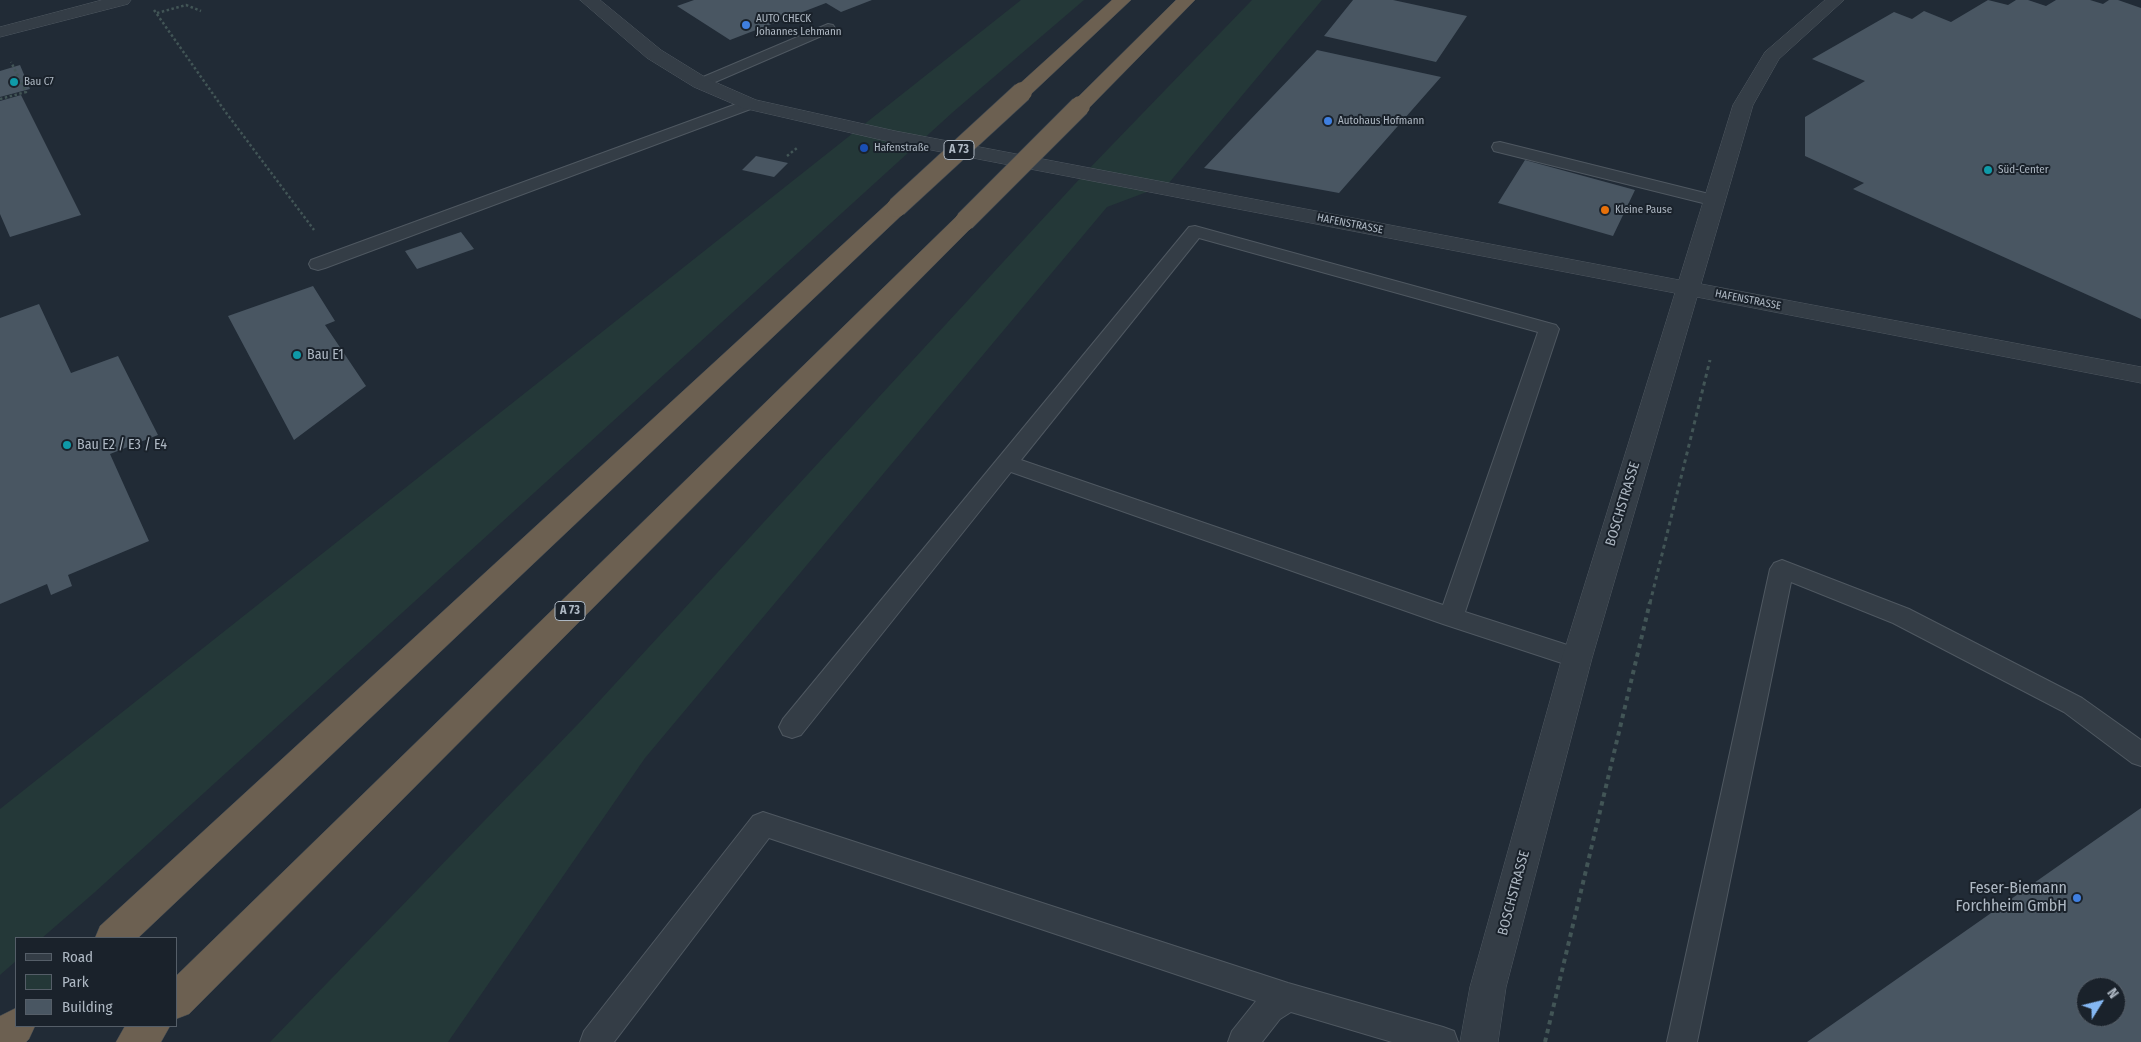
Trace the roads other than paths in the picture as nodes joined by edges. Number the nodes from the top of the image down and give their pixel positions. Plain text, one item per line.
1 (122, 0) edge
2 (589, 0) edge
3 (1122, 0) edge
4 (1186, 0) edge
5 (1835, 0) edge
6 (828, 28) dead end
7 (0, 32) edge
8 (702, 83) junction
9 (750, 104) junction
10 (1500, 147) dead end
11 (1715, 201) junction
12 (318, 264) dead end
13 (1687, 289) junction
14 (2141, 374) edge
15 (1007, 463) junction
16 (1451, 617) junction
17 (1577, 658) junction
18 (792, 727) dead end
19 (2141, 755) edge
20 (114, 937) edge
21 (1288, 997) junction
22 (178, 999) edge
23 (15, 1027) edge
24 (151, 1027) edge
25 (0, 1040) edge
26 (135, 1042) edge
27 (595, 1042) edge
28 (1243, 1042) edge
29 (1444, 1042) edge
30 (1480, 1042) edge
31 (1682, 1042) edge

1 - 7 street
2 - 8 street, HAFENSTRASSE
3 - 20 highway, A 73, bridge
4 - 22 highway, A 73, bridge
5 - 11 street, BOSCHSTRASSE
6 - 8 lane
8 - 9 street, HAFENSTRASSE
9 - 12 lane
9 - 13 street, HAFENSTRASSE
10 - 11 lane
11 - 13 street, BOSCHSTRASSE
13 - 14 street, HAFENSTRASSE
13 - 17 street, BOSCHSTRASSE
15 - 16 lane
15 - 16 lane
15 - 18 lane
16 - 17 lane
17 - 30 street, BOSCHSTRASSE
19 - 31 lane
21 - 27 lane
21 - 28 lane
21 - 29 lane
23 - 25 highway
24 - 26 highway

